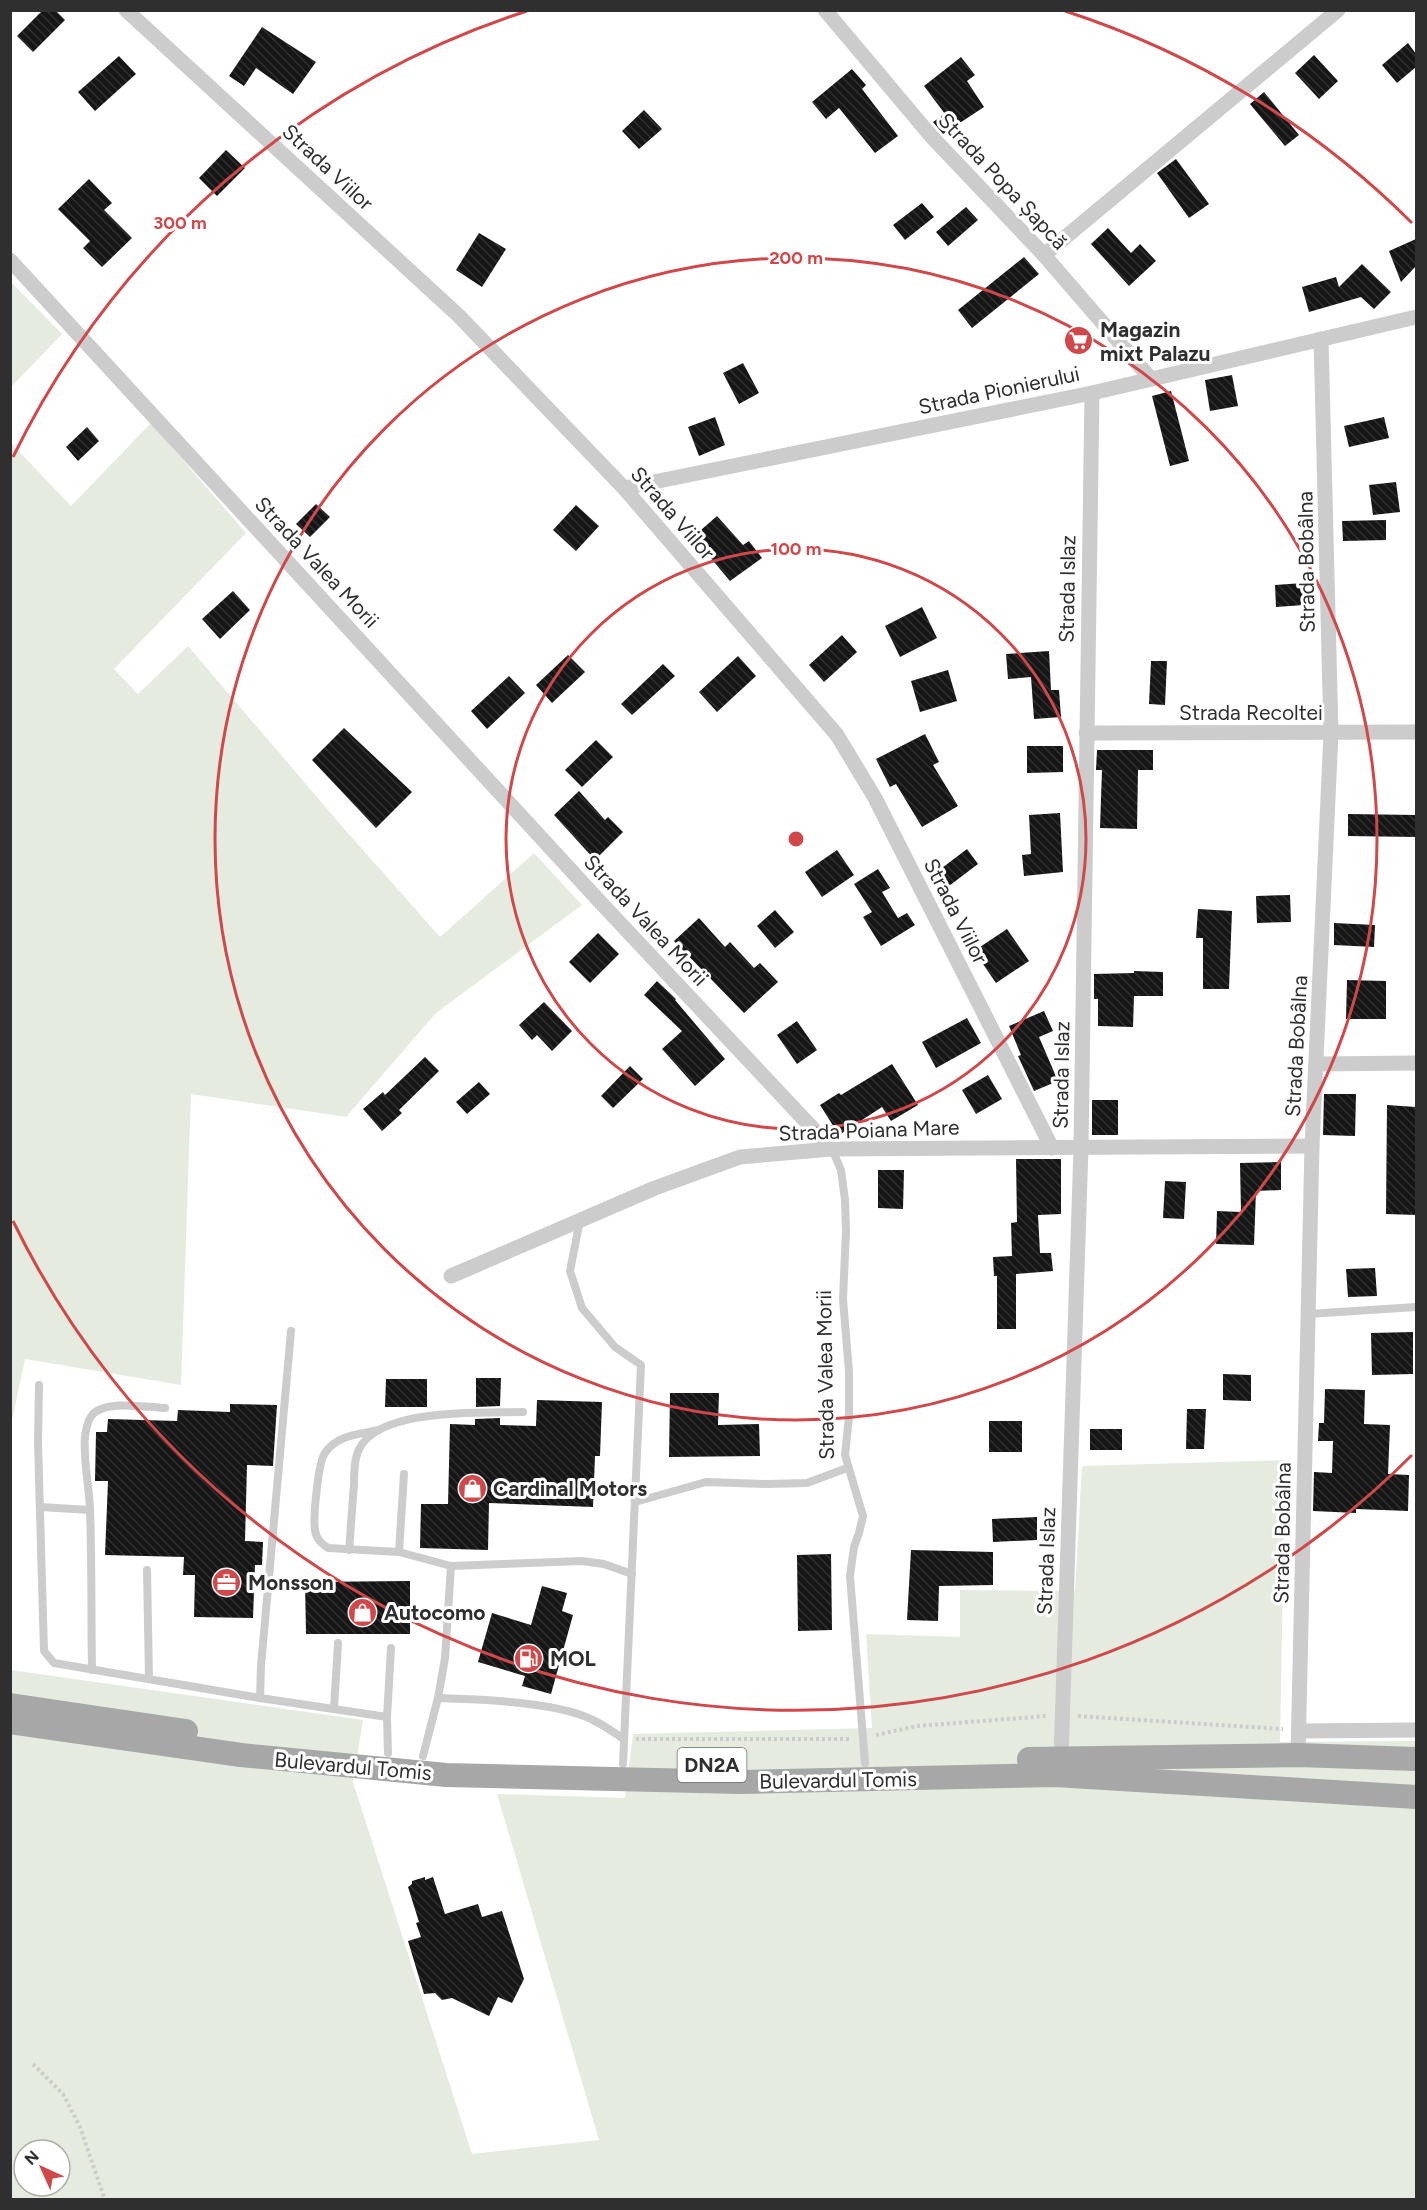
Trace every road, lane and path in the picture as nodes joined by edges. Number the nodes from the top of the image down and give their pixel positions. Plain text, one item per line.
1 (126, 10) edge
2 (825, 10) edge
3 (1338, 10) edge
4 (1044, 255) junction
5 (10, 260) edge
6 (1416, 317) edge
7 (1321, 339) junction
8 (1150, 379) junction
9 (1092, 393) junction
10 (624, 488) junction
11 (1416, 732) edge
12 (1086, 733) junction
13 (1331, 733) junction
14 (1416, 1062) edge
15 (1316, 1064) junction
16 (1312, 1146) junction
17 (1052, 1148) junction
18 (1081, 1148) junction
19 (832, 1149) junction
20 (580, 1220) junction
21 (452, 1276) dead end
22 (1416, 1307) edge
23 (1308, 1314) junction
24 (291, 1331) dead end
25 (39, 1385) dead end
26 (165, 1408) dead end
27 (523, 1412) dead end
28 (379, 1430) junction
29 (848, 1468) junction
30 (404, 1474) dead end
31 (635, 1502) junction
32 (40, 1507) junction
33 (90, 1510) junction
34 (349, 1550) junction
35 (399, 1552) junction
36 (451, 1566) junction
37 (147, 1570) dead end
38 (632, 1574) junction
39 (338, 1643) dead end
40 (391, 1648) dead end
41 (92, 1670) junction
42 (149, 1679) junction
43 (260, 1698) junction
44 (438, 1698) junction
45 (10, 1705) edge
46 (334, 1709) junction
47 (1062, 1715) junction
48 (387, 1717) junction
49 (10, 1722) edge
50 (1416, 1730) edge
51 (1299, 1731) junction
52 (863, 1738) junction
53 (624, 1739) junction
54 (388, 1753) junction
55 (1298, 1755) junction
56 (423, 1756) junction
57 (1060, 1758) junction
58 (1416, 1759) edge
59 (865, 1763) junction
60 (623, 1764) junction
61 (1416, 1797) edge
62 (33, 2064) dead end
63 (105, 2199) edge

1 - 10 street, Strada Viilor
2 - 4 street, Strada Popa Șapcă
3 - 4 street
4 - 8 street, Strada Popa Șapcă
5 - 19 street, Strada Valea Morii
6 - 7 street, Strada Pionierului
7 - 8 street, Strada Pionierului
7 - 13 street, Strada Bobâlna
8 - 9 street, Strada Pionierului
9 - 10 street, Strada Pionierului
9 - 12 street, Strada Islaz
10 - 17 street, Strada Viilor
11 - 13 street, Strada Recoltei
12 - 13 street, Strada Recoltei
12 - 18 street, Strada Islaz
13 - 15 street, Strada Bobâlna
14 - 15 street
15 - 16 street, Strada Bobâlna
16 - 18 street, Strada Poiana Mare
16 - 23 street, Strada Bobâlna
17 - 18 street, Strada Poiana Mare
17 - 19 street, Strada Poiana Mare
18 - 47 street, Strada Islaz
19 - 20 street, Strada Poiana Mare
19 - 29 lane, Strada Valea Morii
20 - 21 street, Strada Poiana Mare
20 - 31 lane
22 - 23 lane
23 - 51 street, Strada Bobâlna
24 - 43 lane
25 - 32 lane
26 - 33 lane
27 - 28 lane
28 - 34 lane
28 - 34 lane
29 - 31 lane
29 - 52 lane, Strada Valea Morii
30 - 35 lane
31 - 38 lane
32 - 33 lane
32 - 41 lane
33 - 41 lane
34 - 35 lane
35 - 36 lane
36 - 38 lane
36 - 44 lane
37 - 42 lane
38 - 53 lane
39 - 46 lane
40 - 48 lane
41 - 42 lane
42 - 43 lane
43 - 46 lane
44 - 53 lane
44 - 56 lane
45 - 54 main road, Bulevardul Tomis / DN2A
46 - 48 lane
47 - 51 path
47 - 52 path
47 - 57 street, Strada Islaz
48 - 54 lane
49 - 61 main road, Bulevardul Tomis / DN2A
50 - 51 street
51 - 55 street, Strada Bobâlna
52 - 53 path
52 - 59 lane, Strada Valea Morii
53 - 60 lane
54 - 56 main road, Bulevardul Tomis / DN2A
55 - 57 main road, Bulevardul Tomis / DN2A
55 - 58 main road, Bulevardul Tomis / DN2A
56 - 60 main road, Bulevardul Tomis / DN2A
57 - 59 main road, Bulevardul Tomis / DN2A
59 - 60 main road, Bulevardul Tomis / DN2A
62 - 63 path

